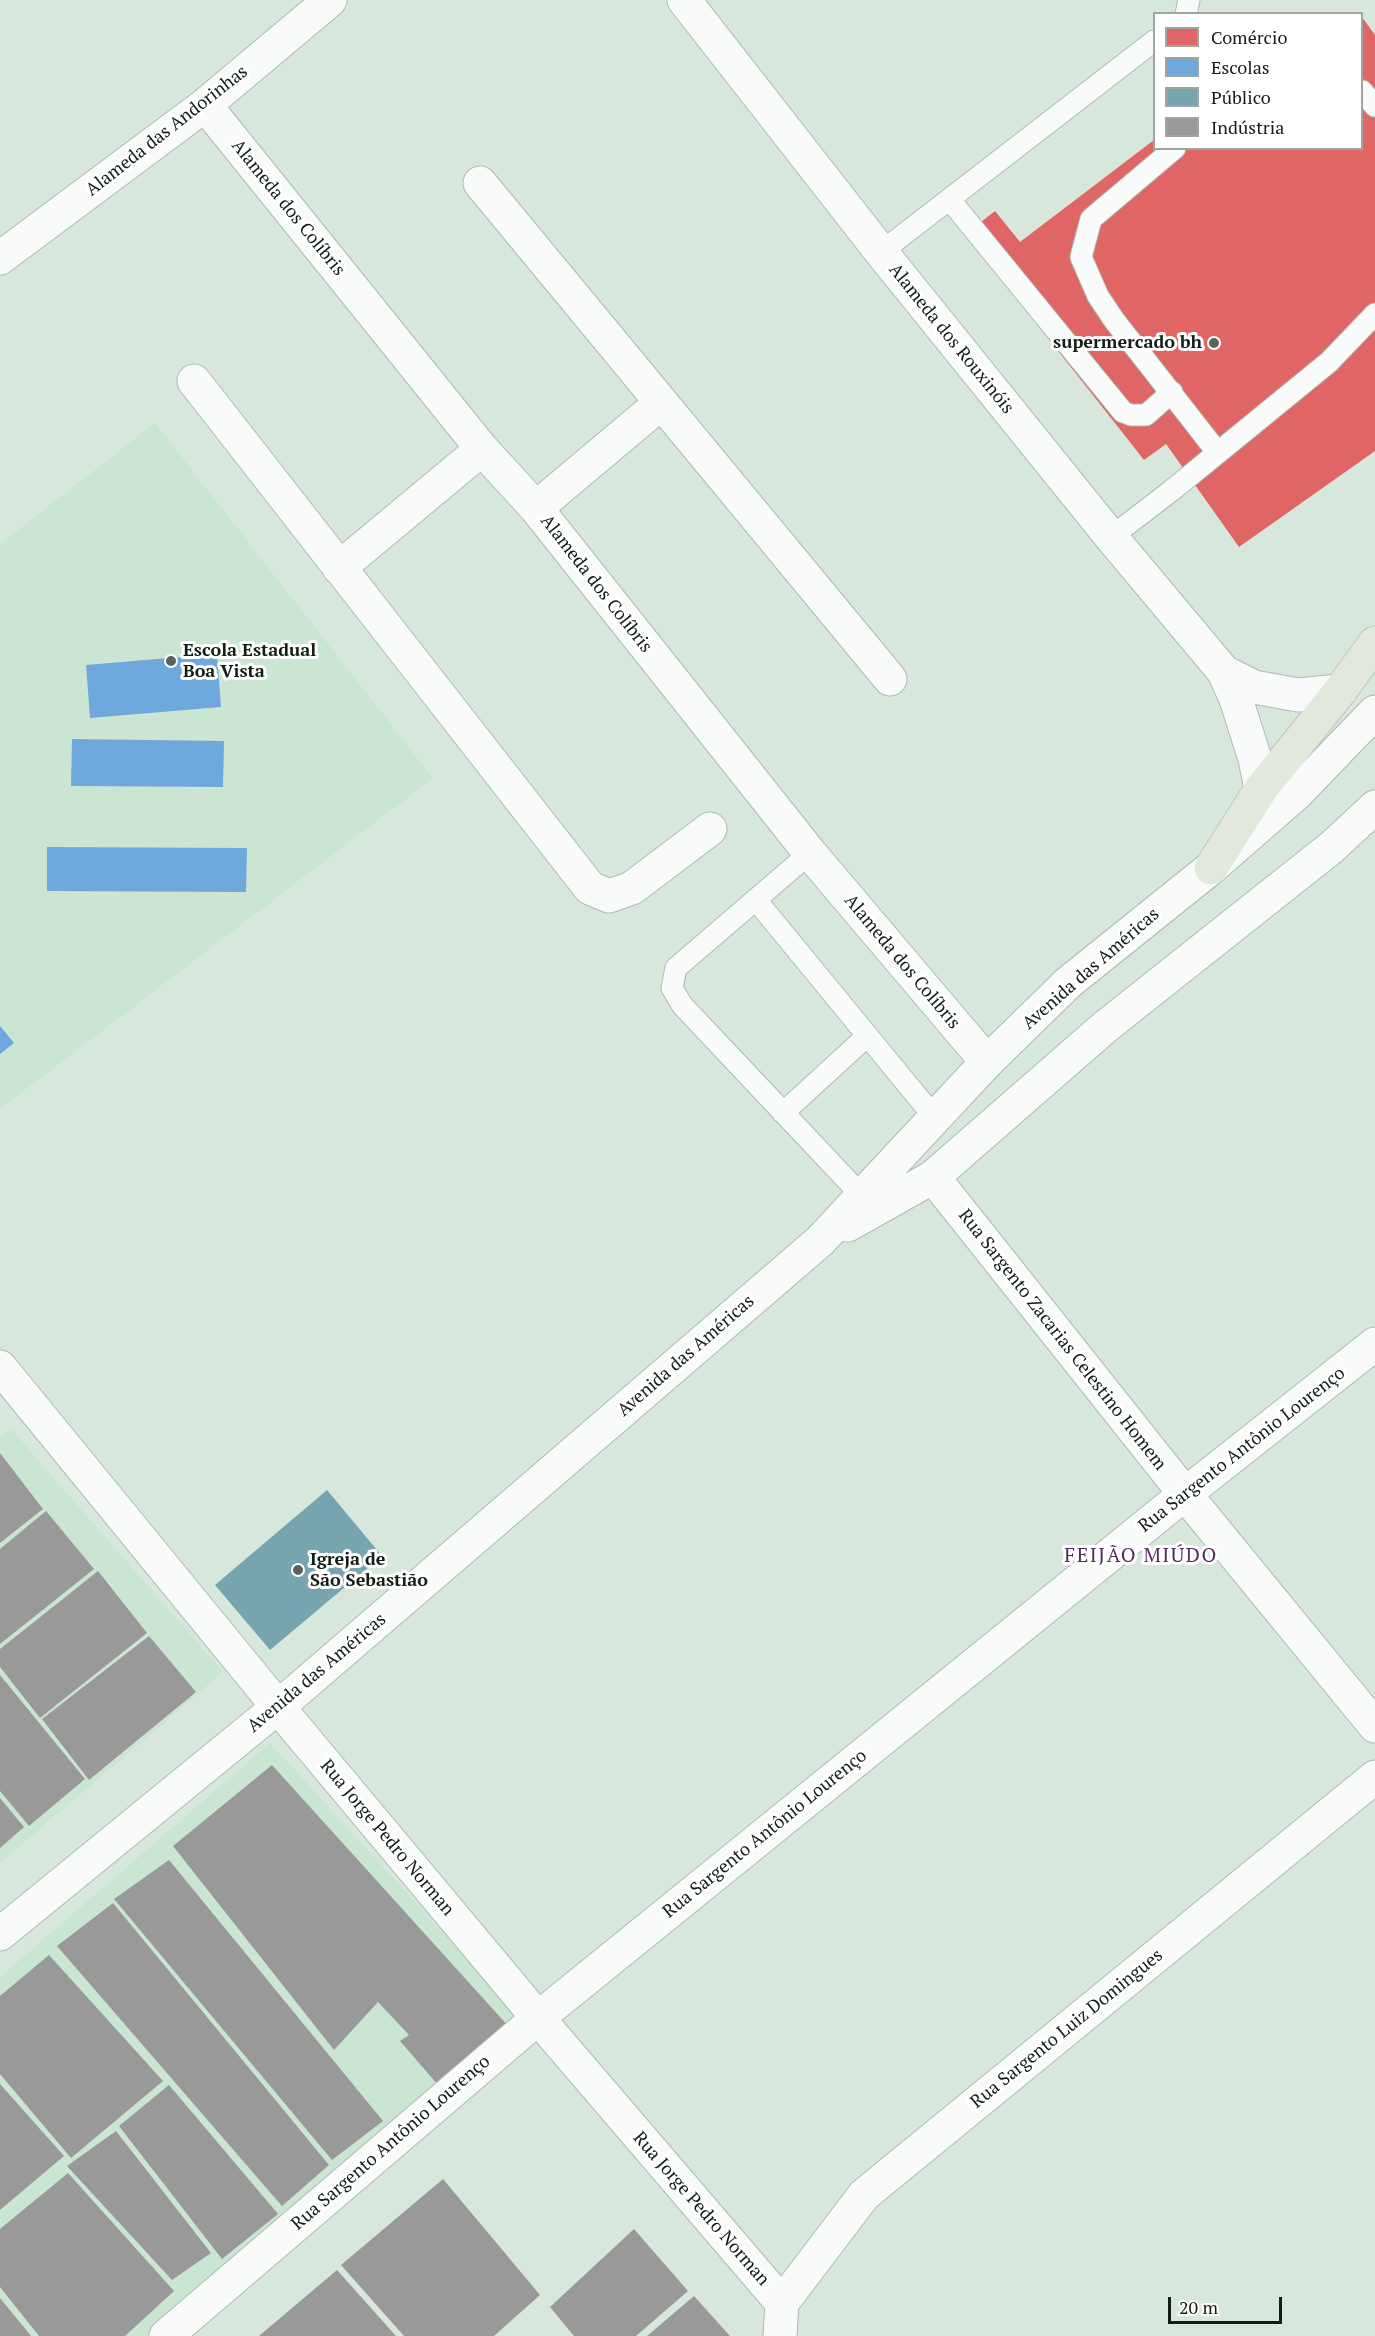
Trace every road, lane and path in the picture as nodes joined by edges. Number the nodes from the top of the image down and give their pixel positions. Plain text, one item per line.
1 (330, 0) edge
2 (684, 0) edge
3 (1153, 43) edge
4 (1363, 92) edge
5 (205, 105) junction
6 (1375, 106) edge
7 (1173, 150) edge
8 (480, 183) dead end
9 (950, 200) junction
10 (881, 252) junction
11 (0, 258) edge
12 (1375, 314) edge
13 (194, 381) dead end
14 (1172, 392) junction
15 (661, 403) junction
16 (482, 448) junction
17 (1218, 453) junction
18 (536, 508) junction
19 (1111, 537) junction
20 (339, 568) junction
21 (1375, 643) edge
22 (1224, 672) junction
23 (890, 679) dead end
24 (1340, 691) junction
25 (1375, 712) edge
26 (1261, 789) junction
27 (1375, 807) edge
28 (710, 829) dead end
29 (810, 853) junction
30 (1211, 868) junction
31 (756, 900) junction
32 (867, 1036) junction
33 (987, 1062) junction
34 (783, 1113) junction
35 (935, 1118) junction
36 (933, 1177) junction
37 (862, 1196) junction
38 (820, 1241) junction
39 (1375, 1344) edge
40 (4, 1379) edge
41 (1185, 1494) junction
42 (278, 1707) junction
43 (1375, 1726) edge
44 (1375, 1777) edge
45 (0, 1934) edge
46 (538, 2018) junction
47 (782, 2303) junction
48 (166, 2336) edge
49 (780, 2336) edge

1 - 5 street, Alameda das Andorinhas
2 - 10 street, Alameda dos Rouxinóis
3 - 9 lane
4 - 6 lane
5 - 11 street, Alameda das Andorinhas
5 - 16 street, Alameda dos Colíbris
7 - 14 lane
8 - 15 street
9 - 10 lane
9 - 14 lane
10 - 19 street, Alameda dos Rouxinóis
12 - 17 lane
13 - 20 street
14 - 17 lane
15 - 18 street
15 - 23 street
16 - 18 street, Alameda dos Colíbris
16 - 20 street
17 - 19 lane
18 - 29 street, Alameda dos Colíbris
19 - 22 street, Alameda dos Rouxinóis
20 - 28 street
21 - 24 main road
22 - 24 street, Alameda dos Rouxinóis
22 - 26 street, Alameda dos Rouxinóis
24 - 26 main road
25 - 30 street, Avenida das Américas
26 - 30 main road
27 - 36 street, Avenida das Américas
29 - 31 lane
29 - 33 street, Alameda dos Colíbris
30 - 33 street, Avenida das Américas
31 - 32 lane
31 - 34 lane
32 - 34 lane
32 - 35 lane
33 - 35 street, Avenida das Américas
34 - 37 lane
35 - 37 street, Avenida das Américas
36 - 38 street, Avenida das Américas
36 - 41 street, Rua Sargento Zacarias Celestino Homem
37 - 38 street, Avenida das Américas
38 - 42 street, Avenida das Américas
39 - 41 street, Rua Sargento Antônio Lourenço
40 - 42 street, Rua Jorge Pedro Norman
41 - 43 street, Rua Sargento Zacarias Celestino Homem
41 - 46 street, Rua Sargento Antônio Lourenço
42 - 45 street, Avenida das Américas
42 - 46 street, Rua Jorge Pedro Norman
44 - 47 street, Rua Sargento Luiz Domingues
46 - 47 street, Rua Jorge Pedro Norman
46 - 48 street, Rua Sargento Antônio Lourenço
47 - 49 street

